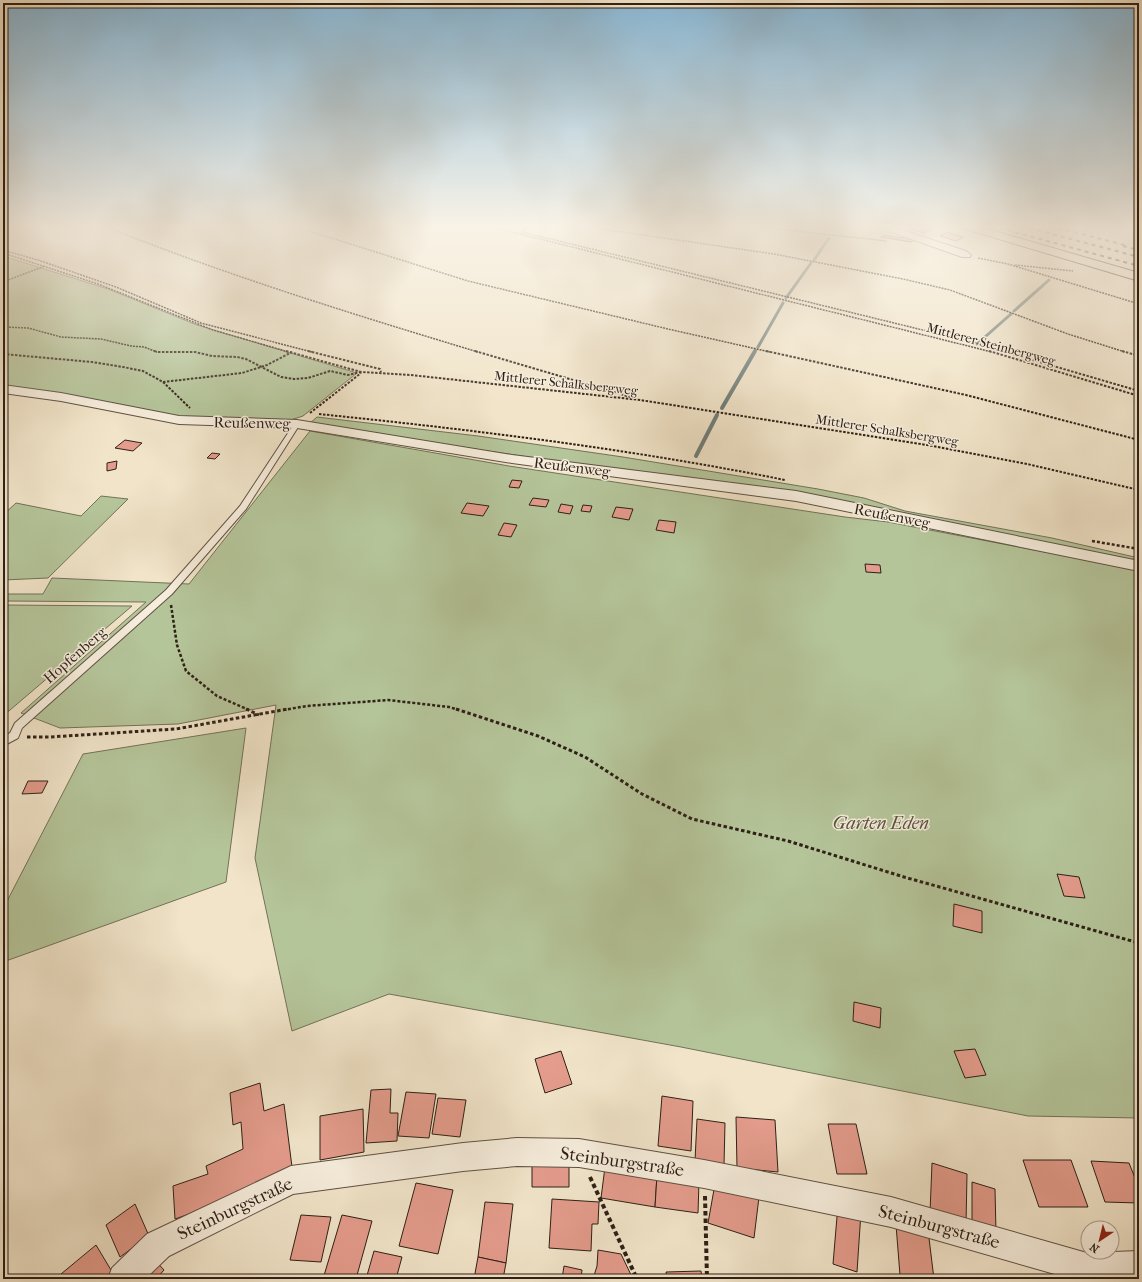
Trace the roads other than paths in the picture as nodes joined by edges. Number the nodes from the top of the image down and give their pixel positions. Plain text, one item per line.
1 (3, 389) edge
2 (297, 424) junction
3 (1139, 566) edge
4 (3, 742) edge
5 (1139, 1266) edge
6 (123, 1279) edge

1 - 2 street, Reußenweg
2 - 3 street, Reußenweg
2 - 4 lane, Hopfenberg
5 - 6 street, Steinburgstraße

